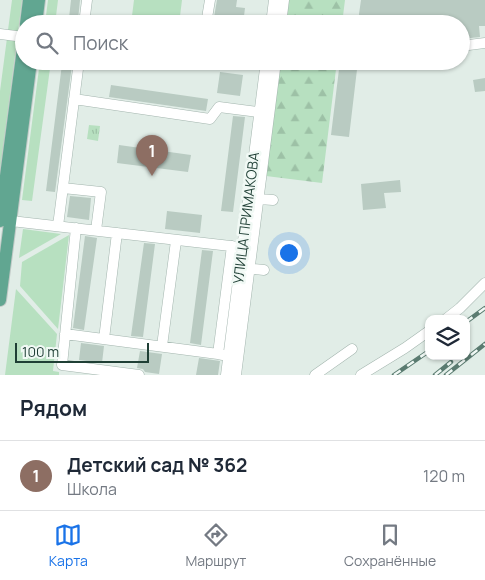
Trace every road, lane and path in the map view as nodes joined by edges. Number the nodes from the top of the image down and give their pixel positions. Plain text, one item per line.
1 (29, 0) edge
2 (39, 0) edge
3 (87, 0) edge
4 (210, 0) edge
5 (274, 0) edge
6 (284, 0) edge
7 (27, 15) edge
8 (37, 15) edge
9 (85, 15) edge
10 (208, 15) edge
11 (272, 15) edge
12 (282, 15) edge
13 (0, 34) edge
14 (15, 37) edge
15 (485, 43) edge
16 (470, 45) edge
17 (20, 70) edge
18 (29, 70) edge
19 (78, 70) edge
20 (267, 70) edge
21 (74, 99) junction
22 (264, 113) junction
23 (63, 188) junction
24 (258, 199) junction
25 (273, 200) dead end
26 (3, 220) edge
27 (58, 226) junction
28 (76, 228) junction
29 (96, 230) junction
30 (117, 233) junction
31 (176, 240) junction
32 (242, 247) junction
33 (245, 268) junction
34 (264, 270) dead end
35 (485, 283) edge
36 (0, 300) edge
37 (451, 315) edge
38 (65, 334) junction
39 (425, 334) edge
40 (104, 339) junction
41 (162, 346) junction
42 (352, 349) dead end
43 (218, 354) junction
44 (139, 375) edge
45 (221, 375) edge
46 (226, 375) edge
47 (236, 375) edge
48 (315, 375) edge
49 (361, 375) edge

1 - 7 main road
2 - 8 main road
3 - 9 street
4 - 10 street
5 - 11 street
6 - 12 street
13 - 14 street
15 - 16 street
17 - 26 main road
18 - 26 main road
19 - 21 street
20 - 22 street, УЛИЦА ПРИМАКОВА
21 - 22 street
21 - 23 street
22 - 24 street, УЛИЦА ПРИМАКОВА
22 - 32 street, УЛИЦА ПРИМАКОВА
23 - 27 street
23 - 29 street
24 - 25 street
24 - 32 street, УЛИЦА ПРИМАКОВА
26 - 27 street
26 - 36 main road
27 - 28 street
28 - 29 street
28 - 38 street
29 - 30 street
30 - 31 street
30 - 40 street
31 - 32 street
31 - 41 street
32 - 33 street, УЛИЦА ПРИМАКОВА
32 - 43 street
33 - 34 street
33 - 46 street, УЛИЦА ПРИМАКОВА
33 - 47 street, УЛИЦА ПРИМАКОВА
35 - 37 street
38 - 40 street
38 - 44 street
39 - 49 street
40 - 41 street
41 - 43 street
42 - 48 street
43 - 45 street

